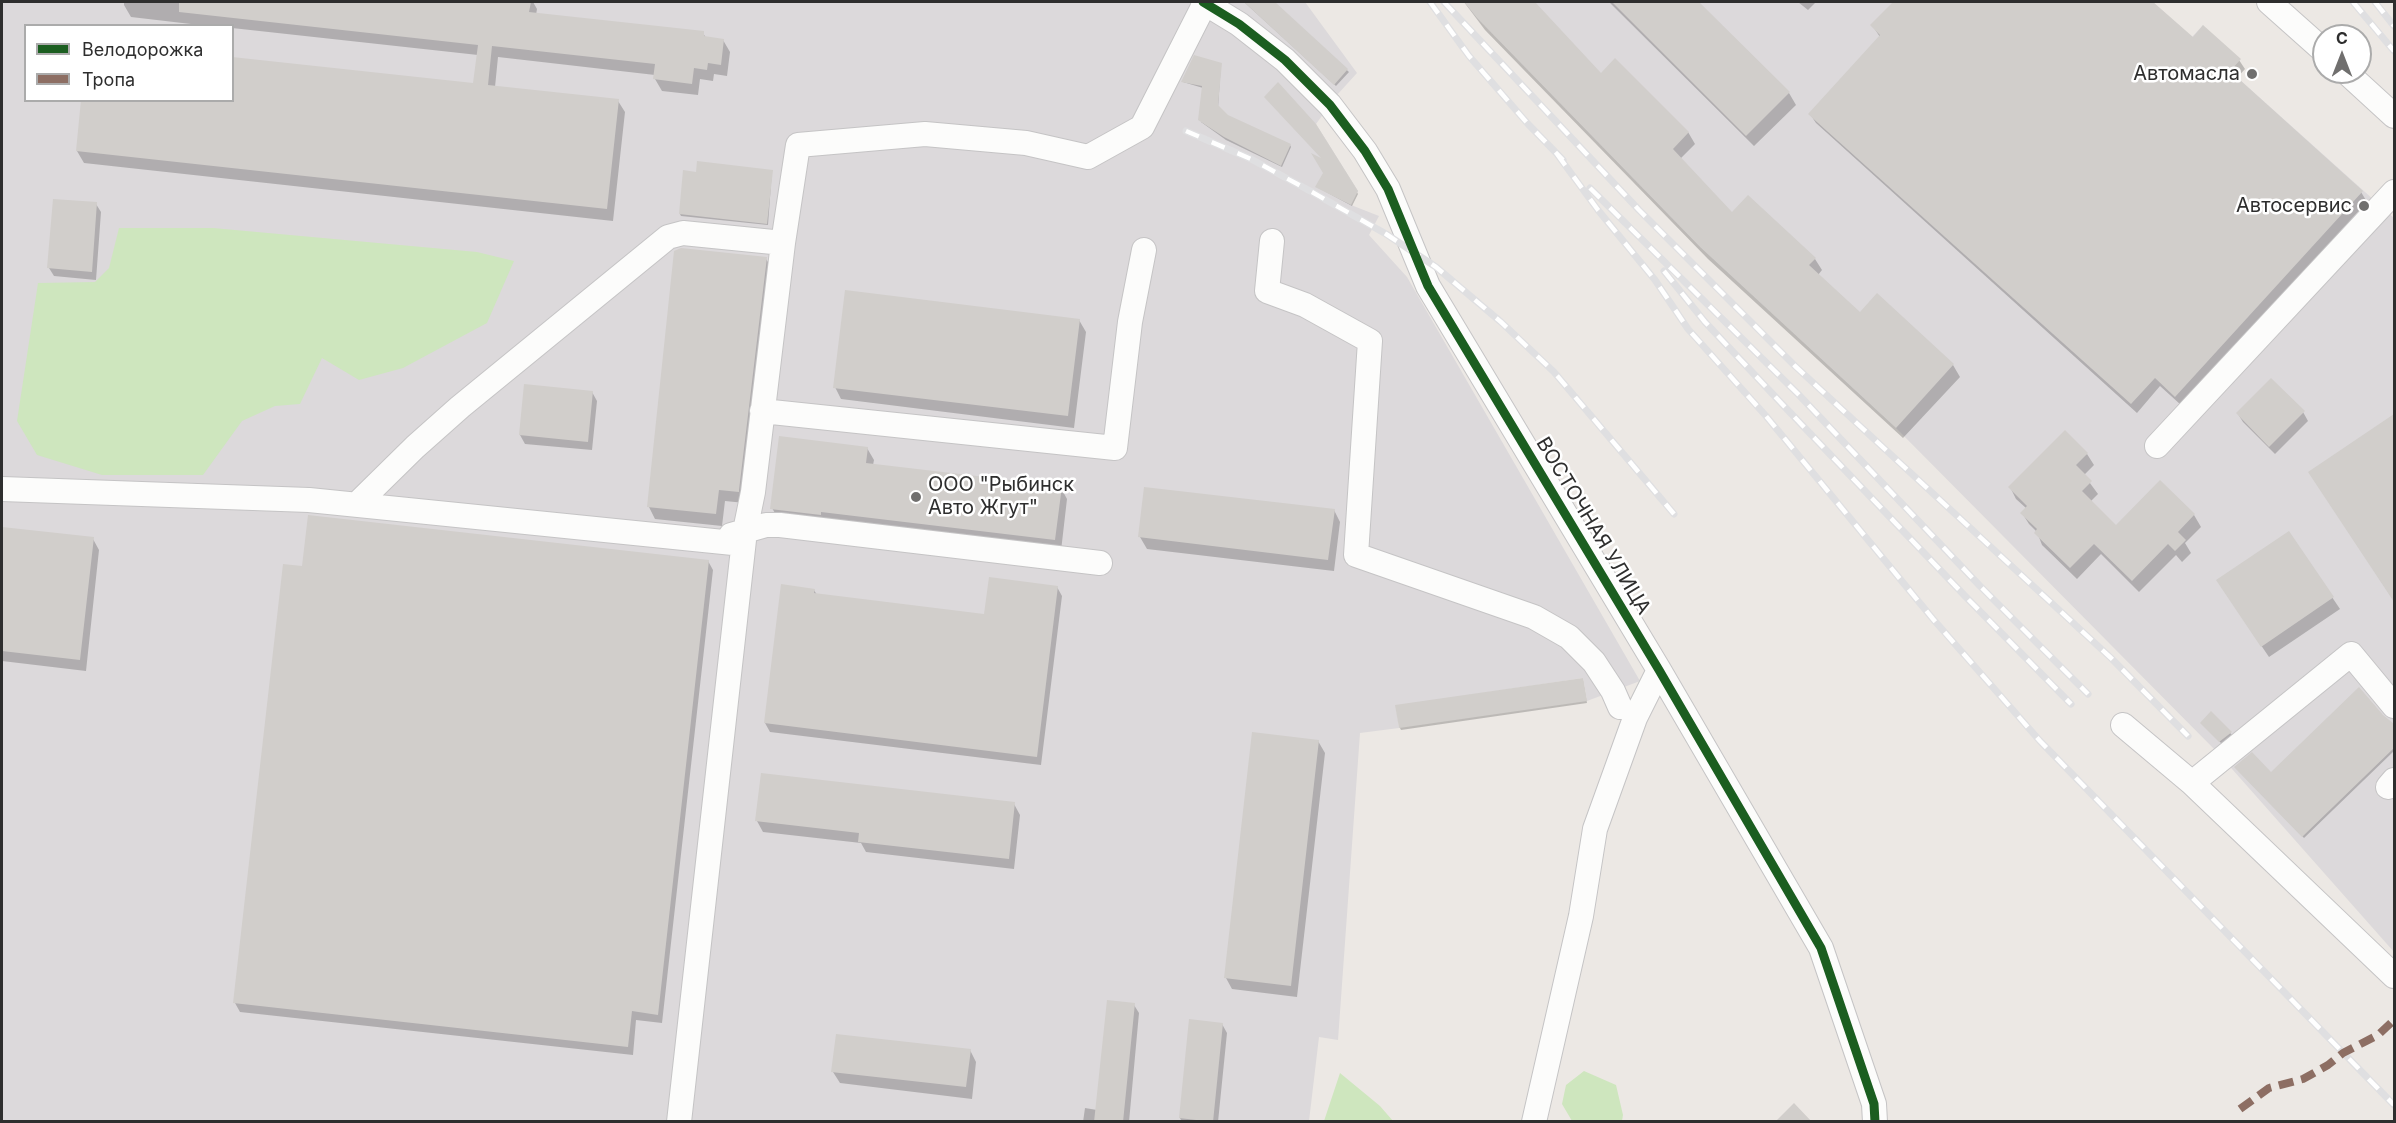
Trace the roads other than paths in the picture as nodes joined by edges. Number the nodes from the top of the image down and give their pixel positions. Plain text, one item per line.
1 (1204, 2) edge
2 (2269, 2) edge
3 (2312, 40) edge
4 (2359, 84) edge
5 (2394, 116) edge
6 (2394, 192) edge
7 (1272, 241) dead end
8 (783, 243) junction
9 (1144, 250) dead end
10 (762, 411) junction
11 (2157, 446) dead end
12 (2, 489) edge
13 (357, 504) junction
14 (744, 537) junction
15 (1100, 563) dead end
16 (1659, 670) junction
17 (2394, 706) edge
18 (1620, 707) dead end
19 (2123, 725) dead end
20 (2193, 783) junction
21 (2394, 976) edge
22 (679, 1122) edge
23 (1534, 1122) edge
24 (1875, 1122) edge

1 - 8 street
1 - 16 street, ВОСТОЧНАЯ УЛИЦА
2 - 3 street
4 - 5 street
6 - 11 street
7 - 18 street
8 - 10 street
8 - 13 street
9 - 10 street
10 - 14 street
12 - 13 street
13 - 14 street
14 - 15 street
14 - 22 street
16 - 23 street
16 - 24 street, ВОСТОЧНАЯ УЛИЦА
17 - 20 street
19 - 20 street
20 - 21 street

